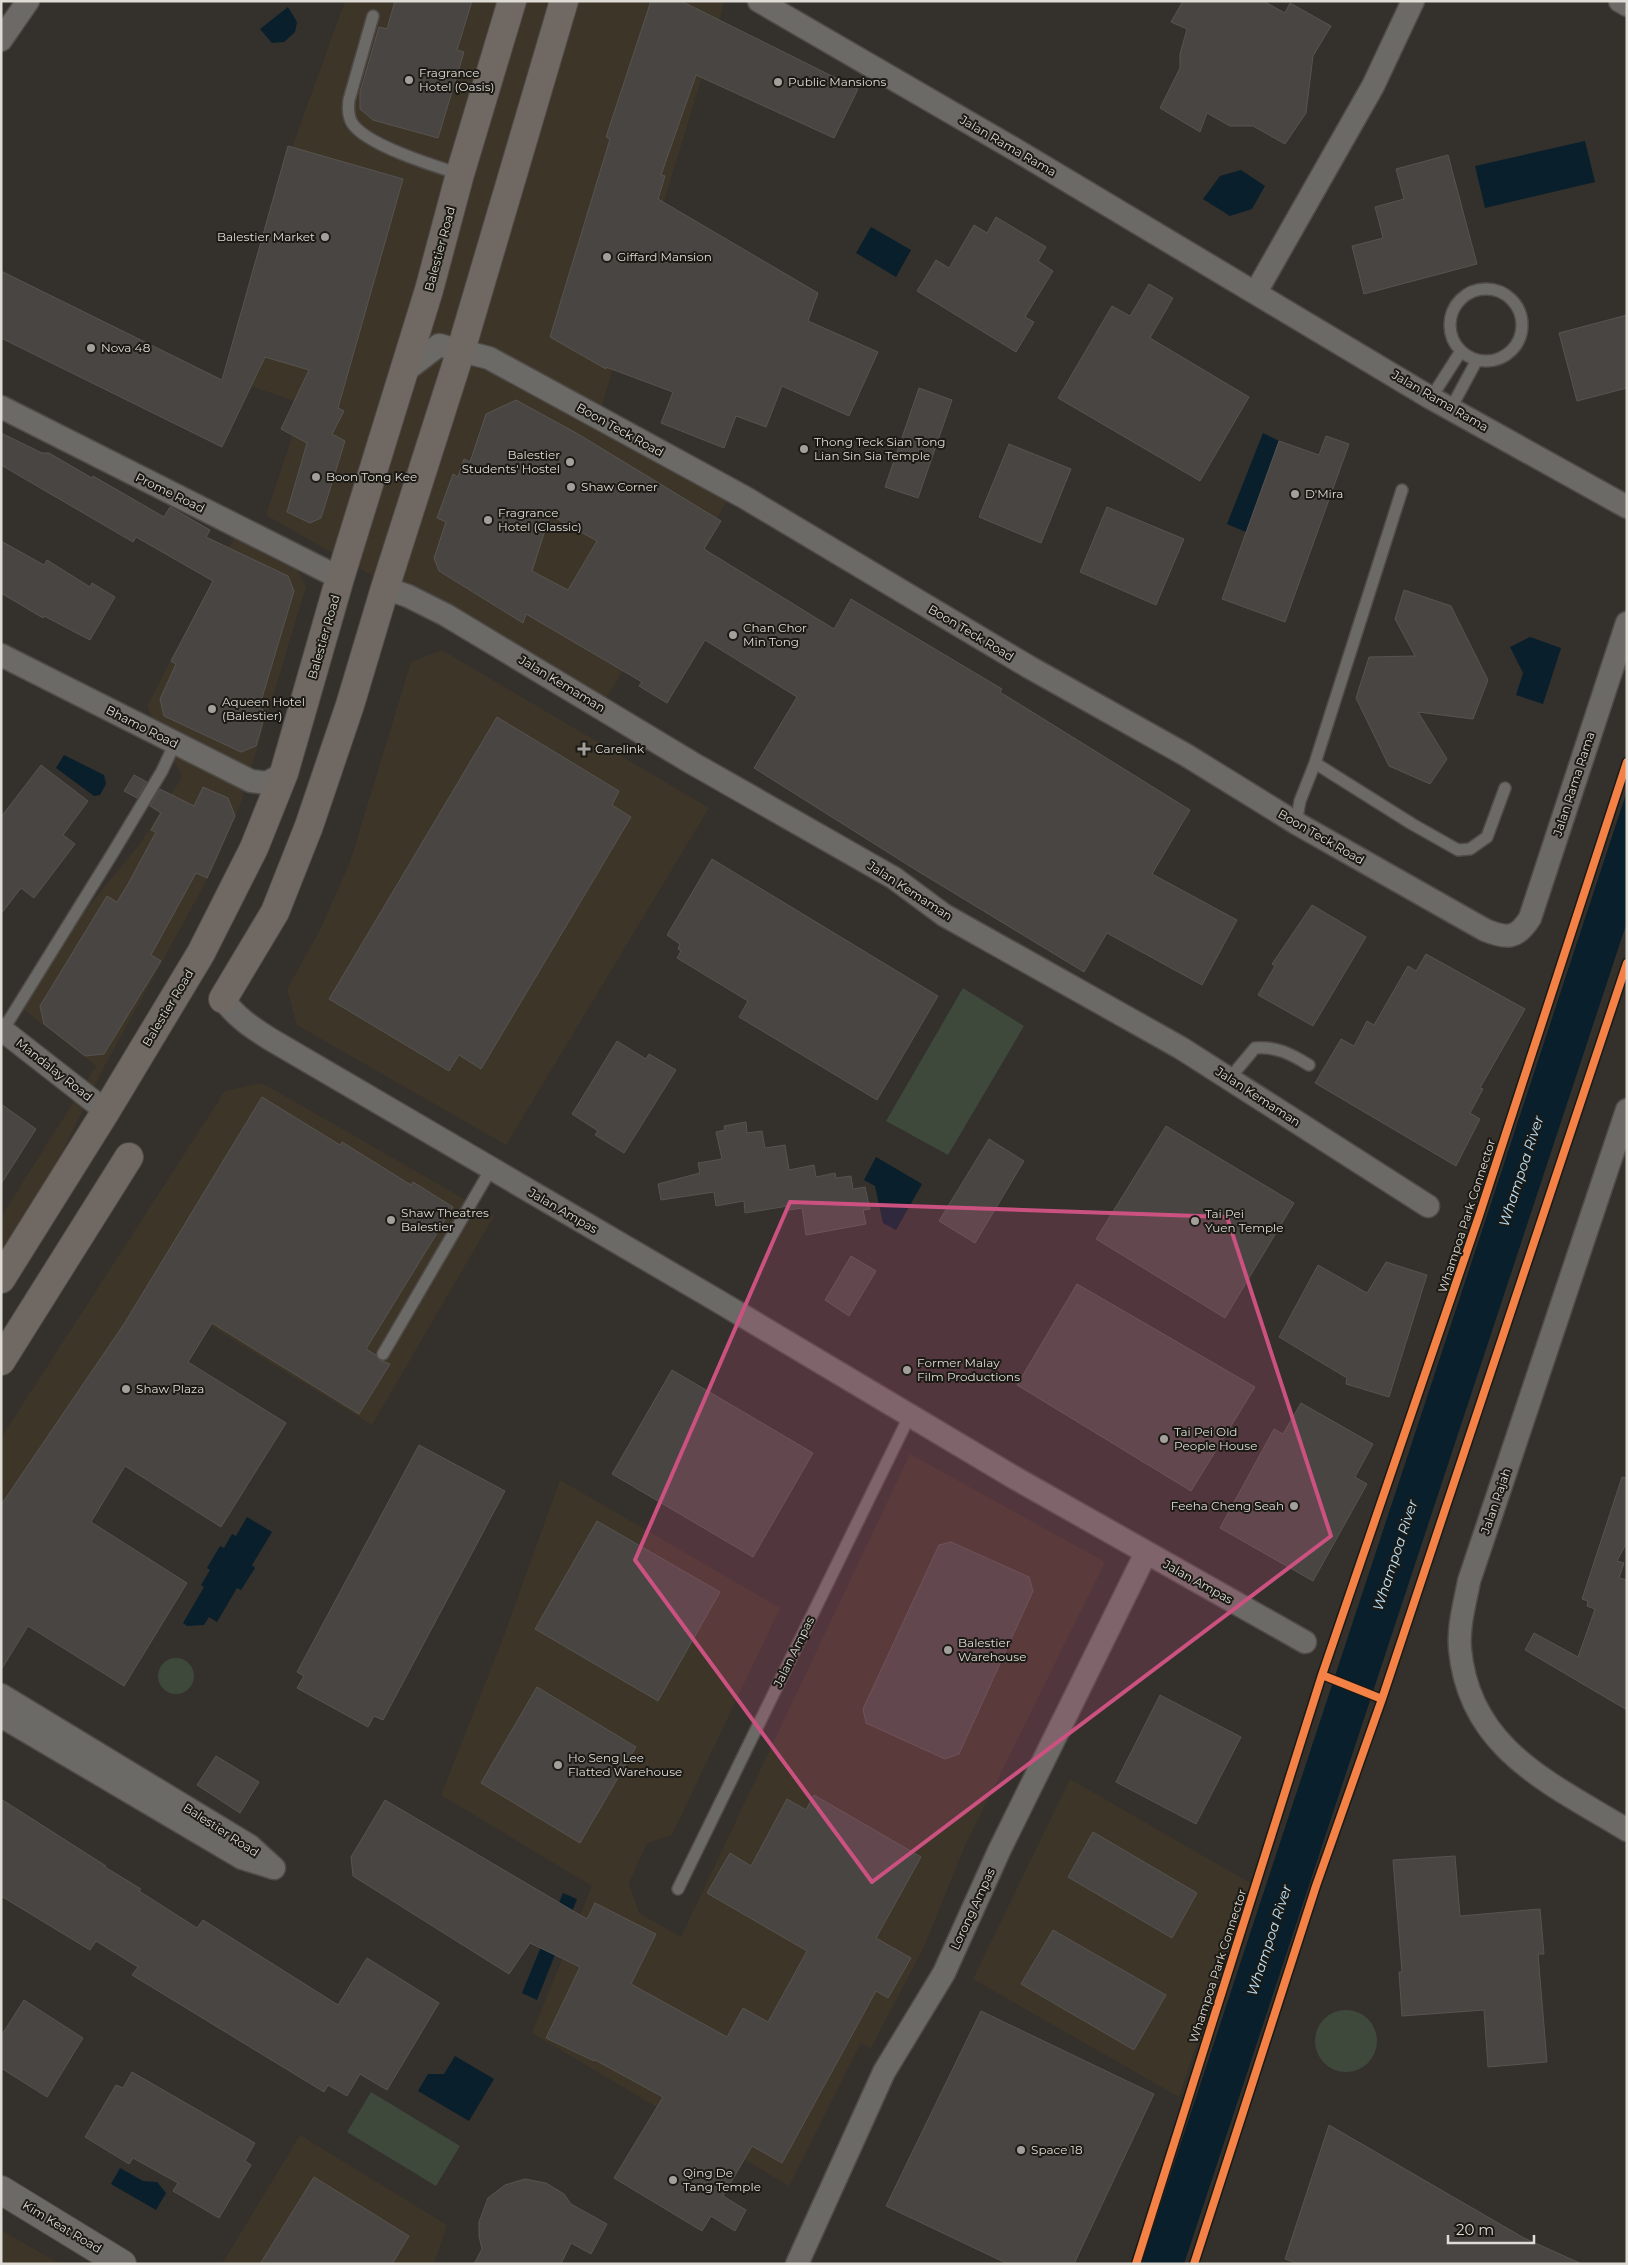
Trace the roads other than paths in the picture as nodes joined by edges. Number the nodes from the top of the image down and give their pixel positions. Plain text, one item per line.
1 (28, 1) edge
2 (512, 1) edge
3 (564, 1) edge
4 (759, 1) edge
5 (1413, 1) edge
6 (1620, 1) edge
7 (1627, 5) edge
8 (373, 16) dead end
9 (1, 40) edge
10 (460, 174) junction
11 (1256, 292) junction
12 (462, 350) junction
13 (1461, 352) junction
14 (1477, 360) junction
15 (405, 371) junction
16 (1431, 398) junction
17 (1, 407) edge
18 (1451, 408) junction
19 (1402, 490) dead end
20 (1627, 507) edge
21 (340, 578) junction
22 (385, 588) junction
23 (1627, 623) edge
24 (1, 655) edge
25 (175, 744) junction
26 (1315, 763) junction
27 (284, 773) junction
28 (1505, 788) dead end
29 (1296, 823) junction
30 (1530, 918) joint
31 (223, 998) joint
32 (2, 1029) edge
33 (1309, 1065) dead end
34 (1229, 1079) junction
35 (1627, 1110) edge
36 (106, 1112) junction
37 (129, 1158) dead end
38 (491, 1169) junction
39 (1428, 1206) dead end
40 (1, 1279) edge
41 (383, 1354) dead end
42 (1, 1361) edge
43 (910, 1415) junction
44 (1146, 1553) junction
45 (1305, 1642) dead end
46 (1, 1695) edge
47 (1, 1716) edge
48 (1627, 1830) edge
49 (678, 1889) dead end
50 (1, 2190) edge
51 (115, 2262) edge
52 (797, 2264) edge

1 - 9 street
2 - 10 main road, Balestier Road
3 - 12 main road
4 - 11 street, Jalan Rama Rama
5 - 11 street
6 - 7 street
8 - 10 lane
10 - 15 main road, Balestier Road
11 - 16 street, Jalan Rama Rama
12 - 15 street, Boon Teck Road
12 - 22 main road
12 - 29 street, Boon Teck Road
13 - 14 lane
13 - 14 lane
13 - 16 lane
14 - 18 lane
15 - 21 main road, Balestier Road
16 - 18 street, Jalan Rama Rama
17 - 21 street, Prome Road
18 - 20 street, Jalan Rama Rama
19 - 26 lane
21 - 27 main road, Balestier Road
22 - 31 main road
22 - 34 street, Jalan Kemaman
23 - 30 street, Jalan Rama Rama
24 - 25 street, Bhamo Road
25 - 27 street, Bhamo Road
25 - 32 lane
26 - 28 lane
26 - 29 lane
27 - 36 main road, Balestier Road
29 - 30 street, Boon Teck Road
31 - 38 street, Jalan Ampas
32 - 36 street, Mandalay Road
33 - 34 lane
34 - 39 street, Jalan Kemaman
35 - 48 street, Jalan Rajah
36 - 40 main road, Balestier Road
37 - 42 main road
38 - 41 lane
38 - 43 street, Jalan Ampas
43 - 44 street, Jalan Ampas
43 - 49 lane, Jalan Ampas
44 - 45 street, Jalan Ampas
44 - 52 street, Lorong Ampas
46 - 47 street, Balestier Road
50 - 51 street, Kim Keat Road

